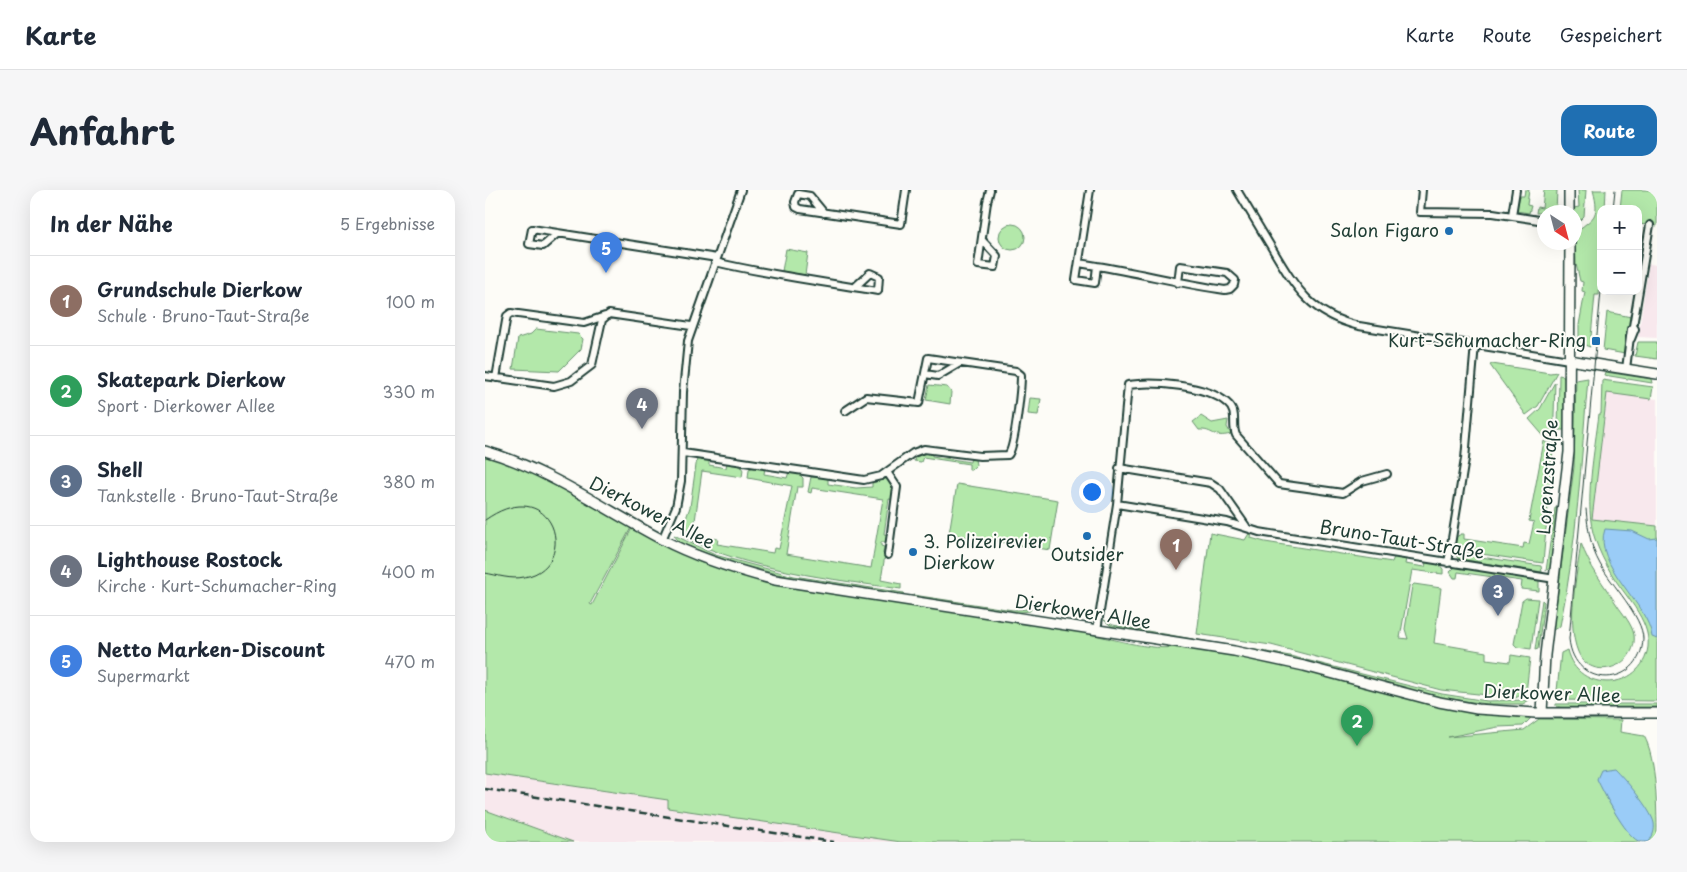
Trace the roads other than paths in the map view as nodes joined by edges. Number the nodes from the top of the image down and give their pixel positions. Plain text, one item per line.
1 (741, 190) edge
2 (906, 190) edge
3 (990, 190) edge
4 (1090, 190) edge
5 (1237, 190) edge
6 (1422, 190) edge
7 (1516, 190) edge
8 (1569, 190) edge
9 (1569, 205) edge
10 (824, 213) dead end
11 (1512, 216) junction
12 (1537, 220) edge
13 (1650, 225) dead end
14 (558, 233) dead end
15 (982, 240) dead end
16 (1570, 250) edge
17 (716, 260) junction
18 (1079, 263) junction
19 (1097, 266) junction
20 (1178, 283) junction
21 (855, 287) dead end
22 (605, 316) junction
23 (691, 326) junction
24 (1475, 344) junction
25 (1569, 360) junction
26 (960, 362) junction
27 (1626, 370) junction
28 (925, 374) junction
29 (1657, 374) edge
30 (485, 376) edge
31 (496, 378) junction
32 (845, 411) dead end
33 (485, 451) edge
34 (683, 453) junction
35 (485, 455) edge
36 (524, 466) junction
37 (1119, 468) junction
38 (887, 472) junction
39 (1387, 474) dead end
40 (1117, 504) junction
41 (1245, 526) junction
42 (662, 540) junction
43 (887, 555) dead end
44 (1448, 562) junction
45 (1555, 579) junction
46 (1097, 630) junction
47 (1542, 713) junction
48 (1657, 713) edge

1 - 17 street
2 - 10 street
3 - 15 street
4 - 18 street
5 - 24 street
6 - 11 street
7 - 11 street
8 - 9 main road
11 - 12 street
13 - 27 street
14 - 17 street
16 - 25 main road, Lorenzstraße
17 - 21 street
17 - 23 street
18 - 19 street
18 - 19 street
19 - 20 street
20 - 20 street
22 - 23 street
22 - 31 street
22 - 31 street
23 - 34 street
24 - 25 street
24 - 44 street
25 - 27 main road
25 - 45 main road, Lorenzstraße
26 - 28 street
26 - 28 street
26 - 38 street
27 - 29 main road
28 - 32 street
30 - 31 street
33 - 36 main road, Dierkower Allee
34 - 38 street
34 - 42 street
35 - 36 main road, Dierkower Allee
36 - 42 main road, Dierkower Allee
37 - 39 street
37 - 40 street
37 - 41 street
38 - 43 street
40 - 41 street, Bruno-Taut-Straße
40 - 46 street
41 - 44 street, Bruno-Taut-Straße
42 - 46 main road, Dierkower Allee
44 - 45 street, Bruno-Taut-Straße
45 - 47 main road, Lorenzstraße
46 - 47 main road, Dierkower Allee
47 - 48 main road, Dierkower Allee

